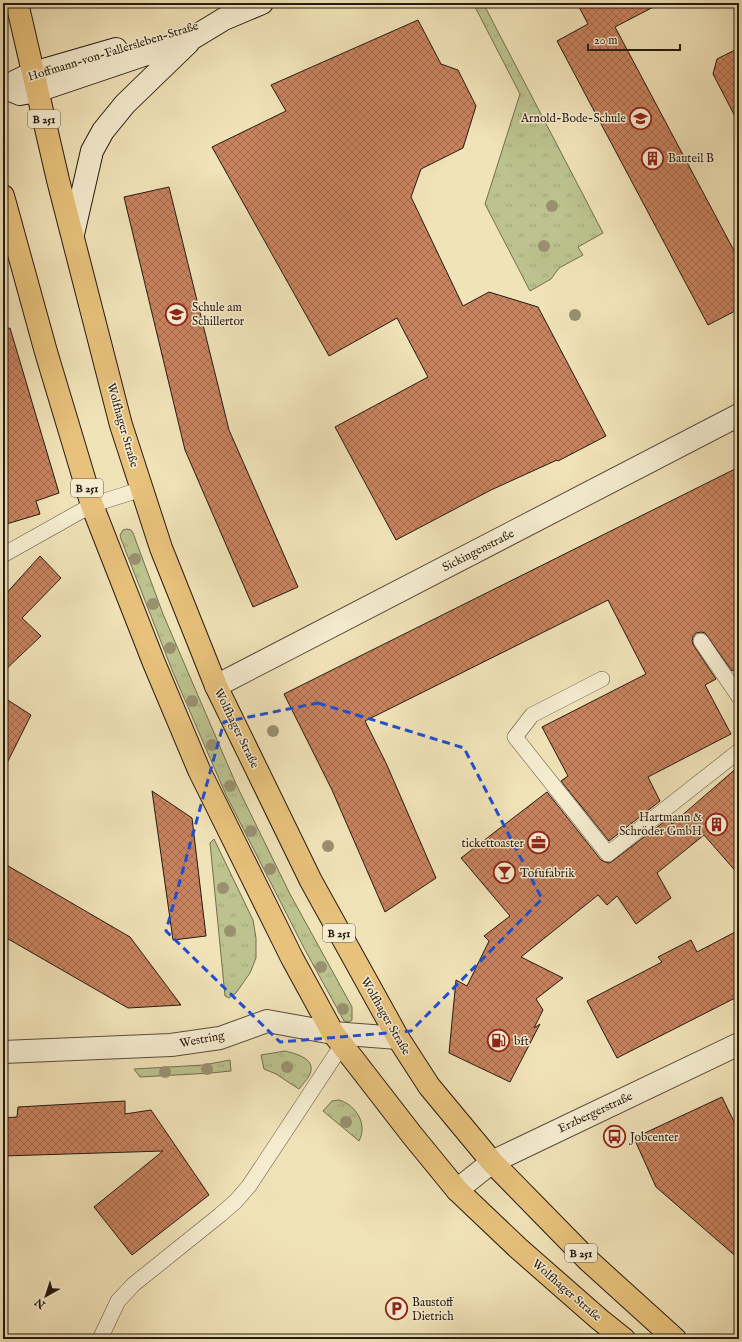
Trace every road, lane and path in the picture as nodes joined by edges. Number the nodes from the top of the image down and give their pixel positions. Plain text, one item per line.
1 (17, 3) edge
2 (262, 3) edge
3 (224, 19) junction
4 (191, 39) junction
5 (35, 82) junction
6 (3, 88) edge
7 (3, 196) edge
8 (73, 234) junction
9 (739, 415) edge
10 (142, 489) junction
11 (92, 505) junction
12 (3, 556) edge
13 (701, 641) dead end
14 (602, 679) dead end
15 (216, 686) junction
16 (739, 697) edge
17 (739, 751) edge
18 (398, 1038) junction
19 (338, 1039) junction
20 (739, 1044) edge
21 (3, 1052) edge
22 (492, 1162) junction
23 (457, 1190) junction
24 (100, 1339) edge
25 (624, 1339) edge
26 (674, 1339) edge

1 - 5 main road, Wolfhager Straße / B 251
2 - 3 street, Hoffmann-von-Fallersleben-Straße
3 - 4 street, Hoffmann-von-Fallersleben-Straße
3 - 5 street, Hoffmann-von-Fallersleben-Straße
4 - 5 street, Hoffmann-von-Fallersleben-Straße
4 - 8 street
5 - 6 street, Hoffmann-von-Fallersleben-Straße
5 - 8 main road, Wolfhager Straße / B 251
7 - 11 main road, Wolfhager Straße / B 251
8 - 10 main road, Wolfhager Straße / B 251
9 - 15 street, Sickingenstraße
10 - 11 lane
10 - 15 main road, Wolfhager Straße / B 251
11 - 12 lane
11 - 19 main road, Wolfhager Straße / B 251
13 - 16 lane
14 - 17 lane
15 - 18 main road, Wolfhager Straße / B 251
18 - 19 street, Westring
18 - 22 main road, Wolfhager Straße / B 251
19 - 21 street, Westring
19 - 23 main road, Wolfhager Straße / B 251
19 - 24 lane
20 - 22 street, Erzbergerstraße
22 - 23 street, Erzbergerstraße
22 - 26 main road, Wolfhager Straße / B 251
23 - 25 main road, Wolfhager Straße / B 251

